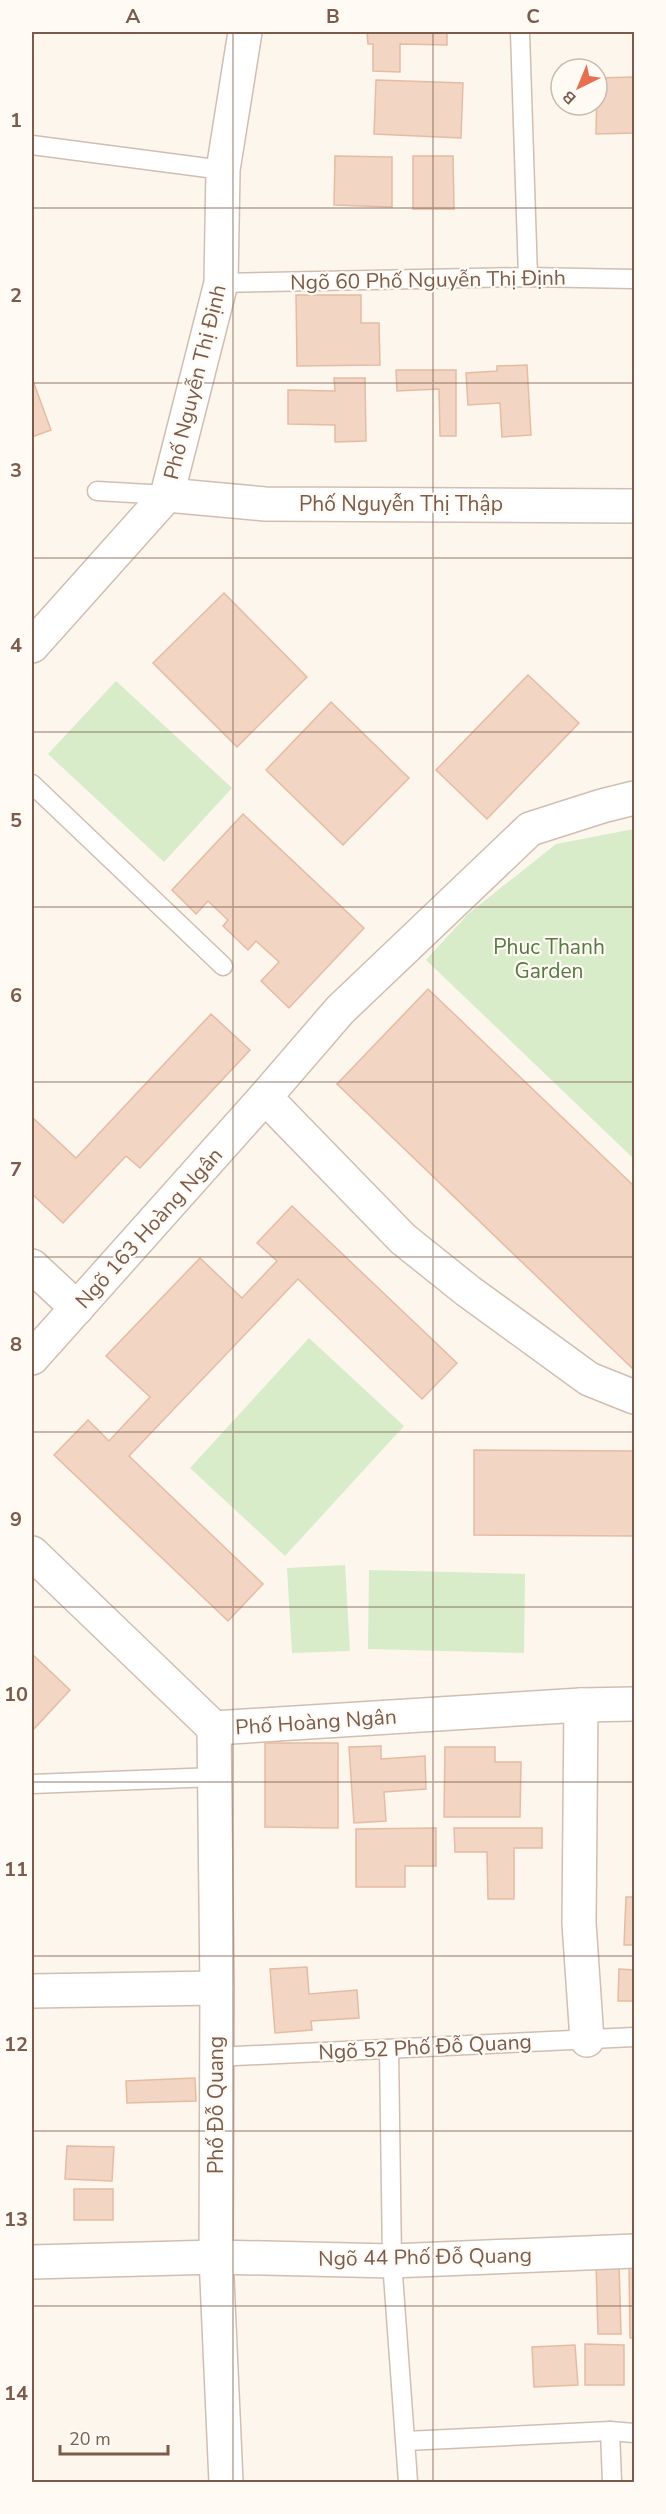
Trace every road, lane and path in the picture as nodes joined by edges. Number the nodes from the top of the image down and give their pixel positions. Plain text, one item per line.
1 (245, 32) edge
2 (520, 32) edge
3 (32, 145) edge
4 (223, 170) junction
5 (528, 277) junction
6 (634, 279) edge
7 (221, 283) junction
8 (97, 491) dead end
9 (167, 495) junction
10 (634, 506) edge
11 (32, 646) edge
12 (32, 784) edge
13 (634, 798) edge
14 (223, 966) dead end
15 (265, 1097) junction
16 (32, 1266) edge
17 (77, 1308) junction
18 (32, 1358) edge
19 (634, 1397) edge
20 (32, 1553) edge
21 (634, 1704) edge
22 (581, 1705) junction
23 (214, 1728) junction
24 (215, 1777) junction
25 (32, 1784) edge
26 (217, 1988) junction
27 (32, 1991) edge
28 (634, 2037) edge
29 (587, 2040) junction
30 (389, 2049) junction
31 (216, 2057) junction
32 (634, 2251) edge
33 (216, 2257) junction
34 (392, 2260) junction
35 (32, 2262) edge
36 (610, 2431) junction
37 (634, 2433) edge
38 (406, 2441) junction
39 (226, 2482) edge
40 (408, 2482) edge
41 (612, 2482) edge

1 - 4 street, Phố Nguyễn Thị Định
2 - 5 lane
3 - 4 lane
4 - 7 street, Phố Nguyễn Thị Định
5 - 6 lane, Ngõ 60 Phố Nguyễn Thị Định
5 - 7 lane, Ngõ 60 Phố Nguyễn Thị Định
7 - 9 street, Phố Nguyễn Thị Định
8 - 9 lane
9 - 10 street, Phố Nguyễn Thị Thập
9 - 11 street, Phố Nguyễn Thị Định
12 - 14 lane
13 - 15 street, Ngõ 163 Hoàng Ngân
15 - 17 street, Ngõ 163 Hoàng Ngân
15 - 19 street
16 - 17 street
17 - 18 street, Ngõ 163 Hoàng Ngân
20 - 23 street, Phố Hoàng Ngân
21 - 22 street, Phố Hoàng Ngân
22 - 23 street, Phố Hoàng Ngân
22 - 29 street
23 - 24 street, Phố Đỗ Quang
24 - 25 lane
24 - 26 street, Phố Đỗ Quang
26 - 27 street
26 - 31 street, Phố Đỗ Quang
28 - 29 lane, Ngõ 52 Phố Đỗ Quang
29 - 30 lane, Ngõ 52 Phố Đỗ Quang
30 - 31 lane, Ngõ 52 Phố Đỗ Quang
30 - 34 lane
31 - 33 street, Phố Đỗ Quang
32 - 34 street, Ngõ 44 Phố Đỗ Quang
33 - 34 street, Ngõ 44 Phố Đỗ Quang
33 - 35 street, Ngõ 44 Phố Đỗ Quang
33 - 39 street, Phố Đỗ Quang
34 - 38 lane
36 - 37 lane
36 - 38 lane
36 - 41 lane
38 - 40 lane

